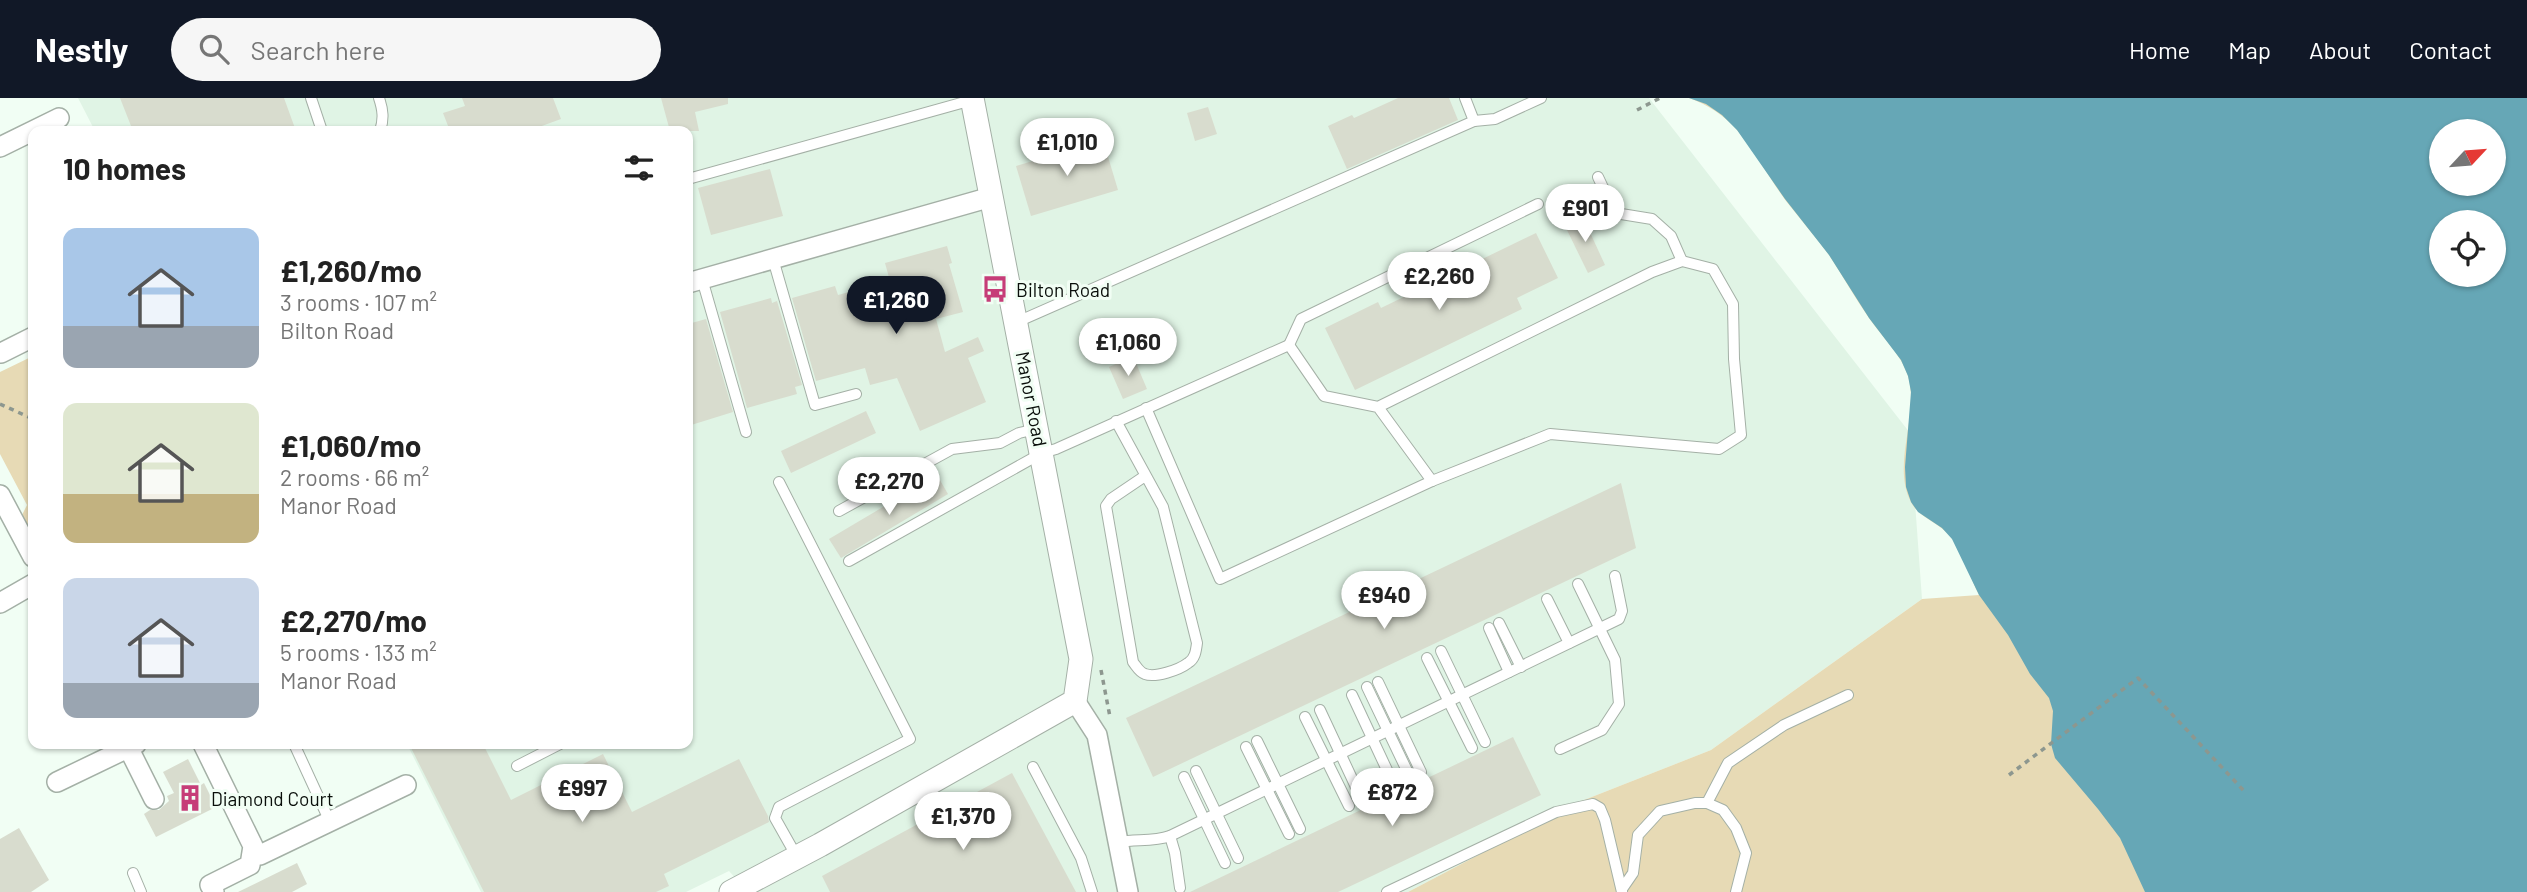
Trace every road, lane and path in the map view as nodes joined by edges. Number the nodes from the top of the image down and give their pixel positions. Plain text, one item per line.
1 (311, 98) edge
2 (379, 98) edge
3 (1465, 98) edge
4 (1541, 98) edge
5 (1660, 98) edge
6 (972, 99) edge
7 (1637, 110) dead end
8 (59, 118) dead end
9 (1474, 121) junction
10 (43, 126) edge
11 (320, 126) edge
12 (381, 126) edge
13 (28, 133) edge
14 (0, 147) edge
15 (1598, 177) dead end
16 (693, 178) edge
17 (991, 197) junction
18 (1538, 204) dead end
19 (773, 259) junction
20 (1682, 261) junction
21 (695, 281) edge
22 (1017, 322) junction
23 (28, 339) edge
24 (1289, 345) junction
25 (0, 353) edge
26 (856, 394) dead end
27 (0, 404) edge
28 (1378, 407) junction
29 (1146, 408) junction
30 (28, 417) edge
31 (1116, 421) junction
32 (1037, 429) junction
33 (746, 432) dead end
34 (1042, 453) junction
35 (1145, 476) junction
36 (1432, 481) junction
37 (779, 482) dead end
38 (0, 495) edge
39 (839, 511) dead end
40 (28, 548) edge
41 (849, 561) dead end
42 (1615, 576) dead end
43 (1578, 584) dead end
44 (28, 587) edge
45 (1547, 599) dead end
46 (0, 603) edge
47 (1499, 623) dead end
48 (1489, 628) dead end
49 (1600, 629) junction
50 (1569, 643) junction
51 (1441, 651) dead end
52 (1427, 658) dead end
53 (1521, 667) junction
54 (1509, 672) junction
55 (1378, 682) dead end
56 (1367, 687) dead end
57 (1352, 695) dead end
58 (1462, 695) junction
59 (1848, 695) dead end
60 (1075, 701) junction
61 (1449, 702) junction
62 (1320, 710) dead end
63 (1306, 717) dead end
64 (1399, 726) junction
65 (1387, 731) junction
66 (1372, 738) junction
67 (1258, 741) dead end
68 (1485, 742) dead end
69 (1246, 747) dead end
70 (1472, 748) dead end
71 (126, 749) edge
72 (133, 749) edge
73 (205, 749) edge
74 (296, 749) edge
75 (550, 749) edge
76 (1560, 749) dead end
77 (1340, 754) junction
78 (1326, 761) junction
79 (517, 766) dead end
80 (1033, 767) dead end
81 (1196, 771) dead end
82 (1421, 772) dead end
83 (2009, 775) dead end
84 (1185, 776) dead end
85 (1410, 777) dead end
86 (57, 782) dead end
87 (1278, 784) junction
88 (406, 785) dead end
89 (1394, 785) dead end
90 (1267, 789) junction
91 (2245, 792) dead end
92 (154, 799) dead end
93 (1362, 800) dead end
94 (1707, 803) junction
95 (1349, 806) dead end
96 (1217, 813) junction
97 (1205, 819) junction
98 (330, 822) junction
99 (1300, 829) dead end
100 (1289, 834) dead end
101 (1170, 836) junction
102 (1119, 842) junction
103 (252, 855) junction
104 (797, 857) junction
105 (1238, 858) dead end
106 (1225, 863) dead end
107 (133, 873) dead end
108 (1180, 888) dead end
109 (1622, 891) edge
110 (141, 892) edge
111 (214, 892) edge
112 (731, 892) edge
113 (1092, 892) edge
114 (1128, 892) edge
115 (1387, 892) edge
116 (1736, 892) edge

1 - 11 lane
2 - 12 lane
3 - 9 lane
4 - 9 lane
5 - 7 path
6 - 16 lane
6 - 17 street, Manor Road
8 - 10 street
9 - 22 lane
13 - 14 street
15 - 20 lane
17 - 19 street
17 - 22 street, Manor Road
18 - 24 lane
19 - 21 street
19 - 26 lane
20 - 28 lane
20 - 36 lane
21 - 33 lane
22 - 32 street, Manor Road
23 - 25 street
24 - 28 lane
24 - 29 lane
27 - 30 path
28 - 36 lane
29 - 31 lane
29 - 36 lane
31 - 34 lane
31 - 35 lane
32 - 34 street, Manor Road
32 - 39 lane
34 - 41 lane
34 - 60 street, Manor Road
35 - 35 lane
37 - 104 lane
38 - 40 street
42 - 49 lane
43 - 49 lane
44 - 46 street
45 - 50 lane
47 - 53 lane
48 - 54 lane
49 - 50 lane
49 - 76 lane
50 - 53 lane
51 - 58 lane
52 - 61 lane
53 - 54 lane
54 - 58 lane
55 - 64 lane
56 - 65 lane
57 - 66 lane
58 - 61 lane
58 - 68 lane
59 - 94 lane
60 - 102 street
60 - 104 street
61 - 64 lane
61 - 70 lane
62 - 77 lane
63 - 78 lane
64 - 65 lane
64 - 82 lane
65 - 66 lane
65 - 85 lane
66 - 77 lane
66 - 89 lane
67 - 87 lane
69 - 90 lane
71 - 86 street
72 - 92 street
73 - 103 street
74 - 98 lane
75 - 79 lane
77 - 78 lane
77 - 93 lane
78 - 87 lane
78 - 95 lane
80 - 113 lane
81 - 96 lane
83 - 91 path
84 - 97 lane
87 - 90 lane
87 - 99 lane
88 - 98 street
90 - 96 lane
90 - 100 lane
94 - 109 lane
94 - 116 lane
96 - 97 lane
96 - 105 lane
97 - 101 lane
97 - 106 lane
98 - 103 street
101 - 102 lane
101 - 108 lane
102 - 114 street
103 - 111 street
104 - 112 street
107 - 110 lane
109 - 115 lane

